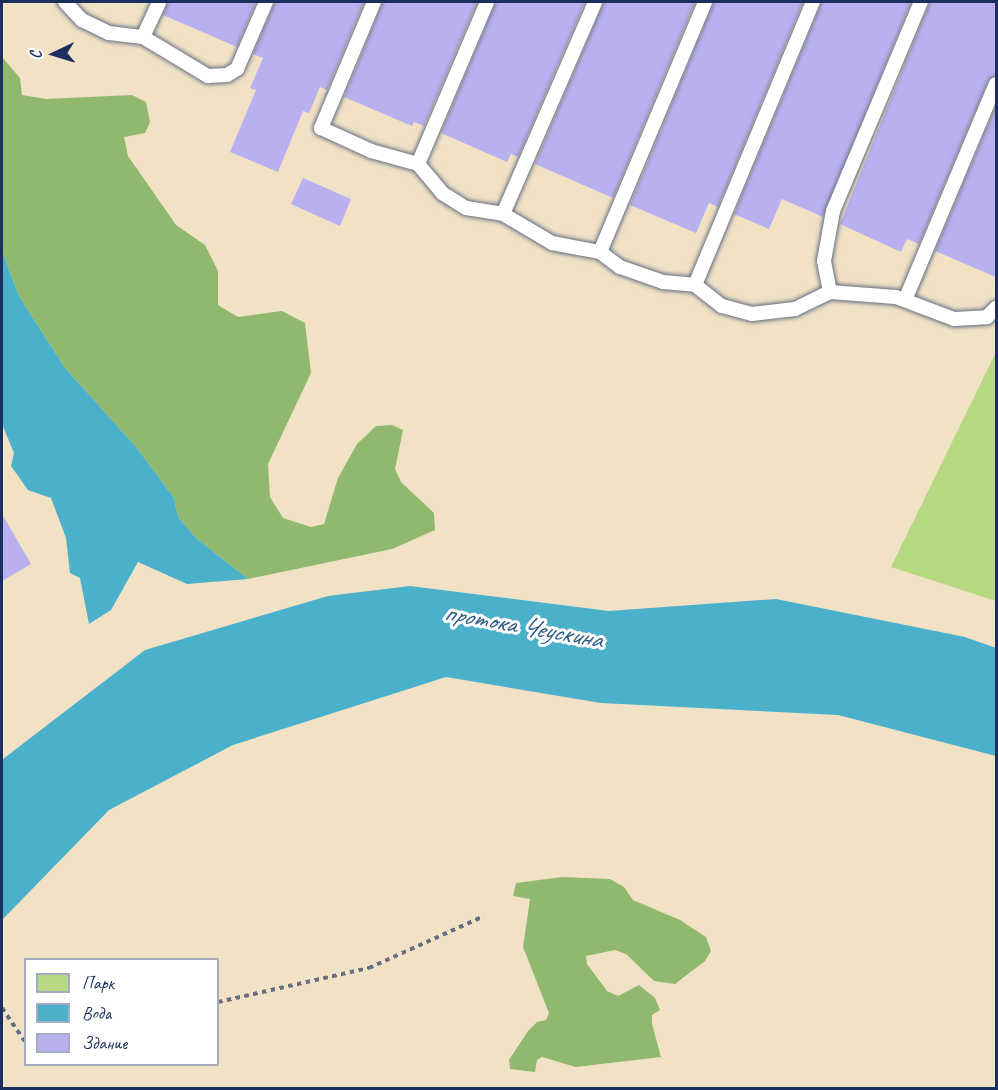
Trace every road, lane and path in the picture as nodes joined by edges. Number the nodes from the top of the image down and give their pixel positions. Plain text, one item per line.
1 (65, 2) edge
2 (159, 2) edge
3 (266, 2) edge
4 (374, 2) edge
5 (487, 2) edge
6 (595, 2) edge
7 (705, 2) edge
8 (813, 2) edge
9 (921, 2) edge
10 (143, 37) junction
11 (996, 84) edge
12 (418, 164) junction
13 (503, 214) junction
14 (600, 252) junction
15 (695, 285) junction
16 (830, 292) junction
17 (905, 300) junction
18 (996, 309) edge
19 (484, 916) dead end
20 (219, 1002) edge
21 (2, 1008) edge
22 (24, 1040) edge

1 - 10 lane
2 - 10 lane
3 - 10 lane
4 - 12 lane
5 - 12 lane
6 - 13 lane
7 - 14 lane
8 - 15 lane
9 - 16 lane
11 - 17 lane
12 - 13 lane
13 - 14 lane
14 - 15 lane
15 - 16 lane
16 - 17 lane
17 - 18 lane
19 - 20 path
21 - 22 path

